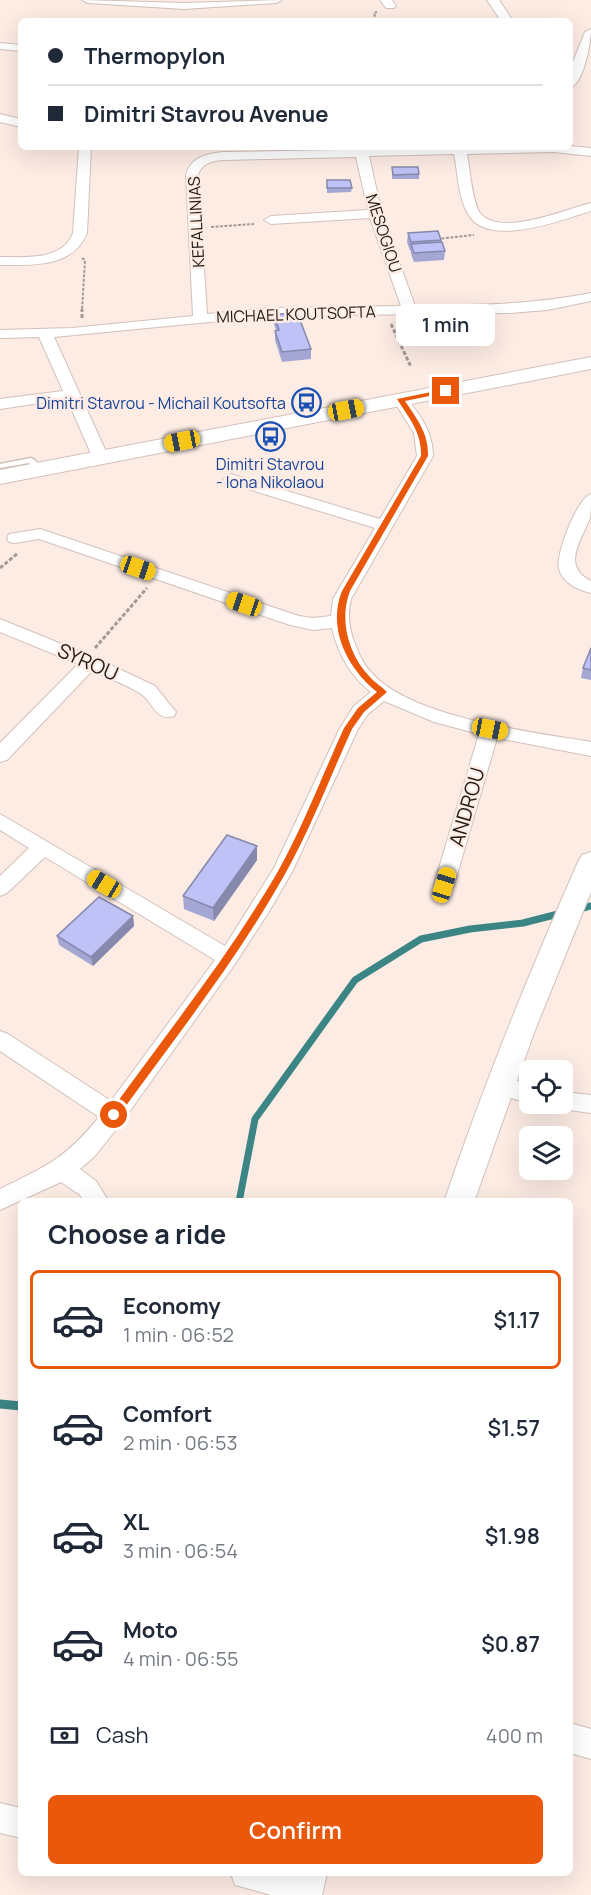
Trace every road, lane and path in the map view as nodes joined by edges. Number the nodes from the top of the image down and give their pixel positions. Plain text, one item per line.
1 (87, 0) edge
2 (276, 0) edge
3 (493, 0) edge
4 (214, 2) edge
5 (505, 18) edge
6 (591, 32) edge
7 (0, 46) edge
8 (18, 48) edge
9 (573, 77) edge
10 (0, 118) edge
11 (18, 122) edge
12 (85, 150) edge
13 (491, 150) edge
14 (572, 150) edge
15 (460, 151) junction
16 (591, 152) edge
17 (362, 154) junction
18 (591, 207) edge
19 (375, 214) junction
20 (271, 220) joint
21 (489, 224) junction
22 (195, 227) junction
23 (428, 239) edge
24 (69, 250) junction
25 (0, 261) edge
26 (591, 297) edge
27 (385, 311) junction
28 (410, 311) junction
29 (200, 318) junction
30 (82, 331) junction
31 (0, 334) edge
32 (45, 334) junction
33 (591, 363) edge
34 (411, 368) dead end
35 (71, 394) junction
36 (401, 399) junction
37 (0, 404) edge
38 (100, 456) junction
39 (0, 466) edge
40 (38, 469) junction
41 (0, 477) edge
42 (231, 479) dead end
43 (591, 499) edge
44 (385, 526) junction
45 (15, 538) dead end
46 (158, 575) junction
47 (591, 588) edge
48 (340, 621) junction
49 (0, 625) edge
50 (88, 661) junction
51 (382, 692) junction
52 (167, 712) dead end
53 (490, 729) junction
54 (591, 749) edge
55 (0, 755) edge
56 (0, 821) edge
57 (42, 848) junction
58 (591, 862) edge
59 (444, 885) dead end
60 (0, 888) edge
61 (228, 958) junction
62 (0, 1040) edge
63 (499, 1086) junction
64 (519, 1091) edge
65 (573, 1102) edge
66 (591, 1104) edge
67 (114, 1115) junction
68 (62, 1170) junction
69 (94, 1198) edge
70 (460, 1198) edge
71 (0, 1200) edge
72 (573, 1739) edge
73 (591, 1744) edge
74 (0, 1818) edge
75 (18, 1822) edge
76 (257, 1876) edge
77 (305, 1885) edge

1 - 4 street
2 - 4 street
3 - 5 street
6 - 9 street
7 - 8 street
10 - 11 street
12 - 24 street
13 - 15 street, KEFALLINIAS
14 - 16 street, KEFALLINIAS
15 - 17 street, KEFALLINIAS
15 - 21 street
17 - 19 street, MESOGIOU
17 - 22 street, KEFALLINIAS
18 - 21 street
19 - 20 street
19 - 28 street, MESOGIOU
20 - 22 path
21 - 23 path
22 - 29 street, KEFALLINIAS
24 - 25 street
24 - 30 path
26 - 28 street, MICHAEL KOUTSOFTA
27 - 28 street, MICHAEL KOUTSOFTA
27 - 29 street, MICHAEL KOUTSOFTA
27 - 34 path
29 - 30 street, MICHAEL KOUTSOFTA
30 - 32 street, MICHAEL KOUTSOFTA
31 - 32 street, MICHAEL KOUTSOFTA
32 - 35 street
33 - 36 main road
35 - 37 street
35 - 38 street
36 - 38 main road
36 - 44 street
38 - 40 main road
39 - 40 lane
40 - 41 main road
42 - 44 street
43 - 47 street
44 - 48 street
45 - 46 street
46 - 48 street
46 - 50 path
48 - 51 street
49 - 50 street, SYROU
50 - 52 street, SYROU
50 - 55 street
51 - 53 street
51 - 61 street
53 - 54 street
53 - 59 street, ANDROU
56 - 57 street
57 - 60 street
57 - 61 street
58 - 63 street
61 - 67 street
62 - 67 street
63 - 64 street
63 - 70 street
65 - 66 street
67 - 68 street
68 - 69 street
68 - 71 street
72 - 73 street
74 - 75 street
76 - 77 street

